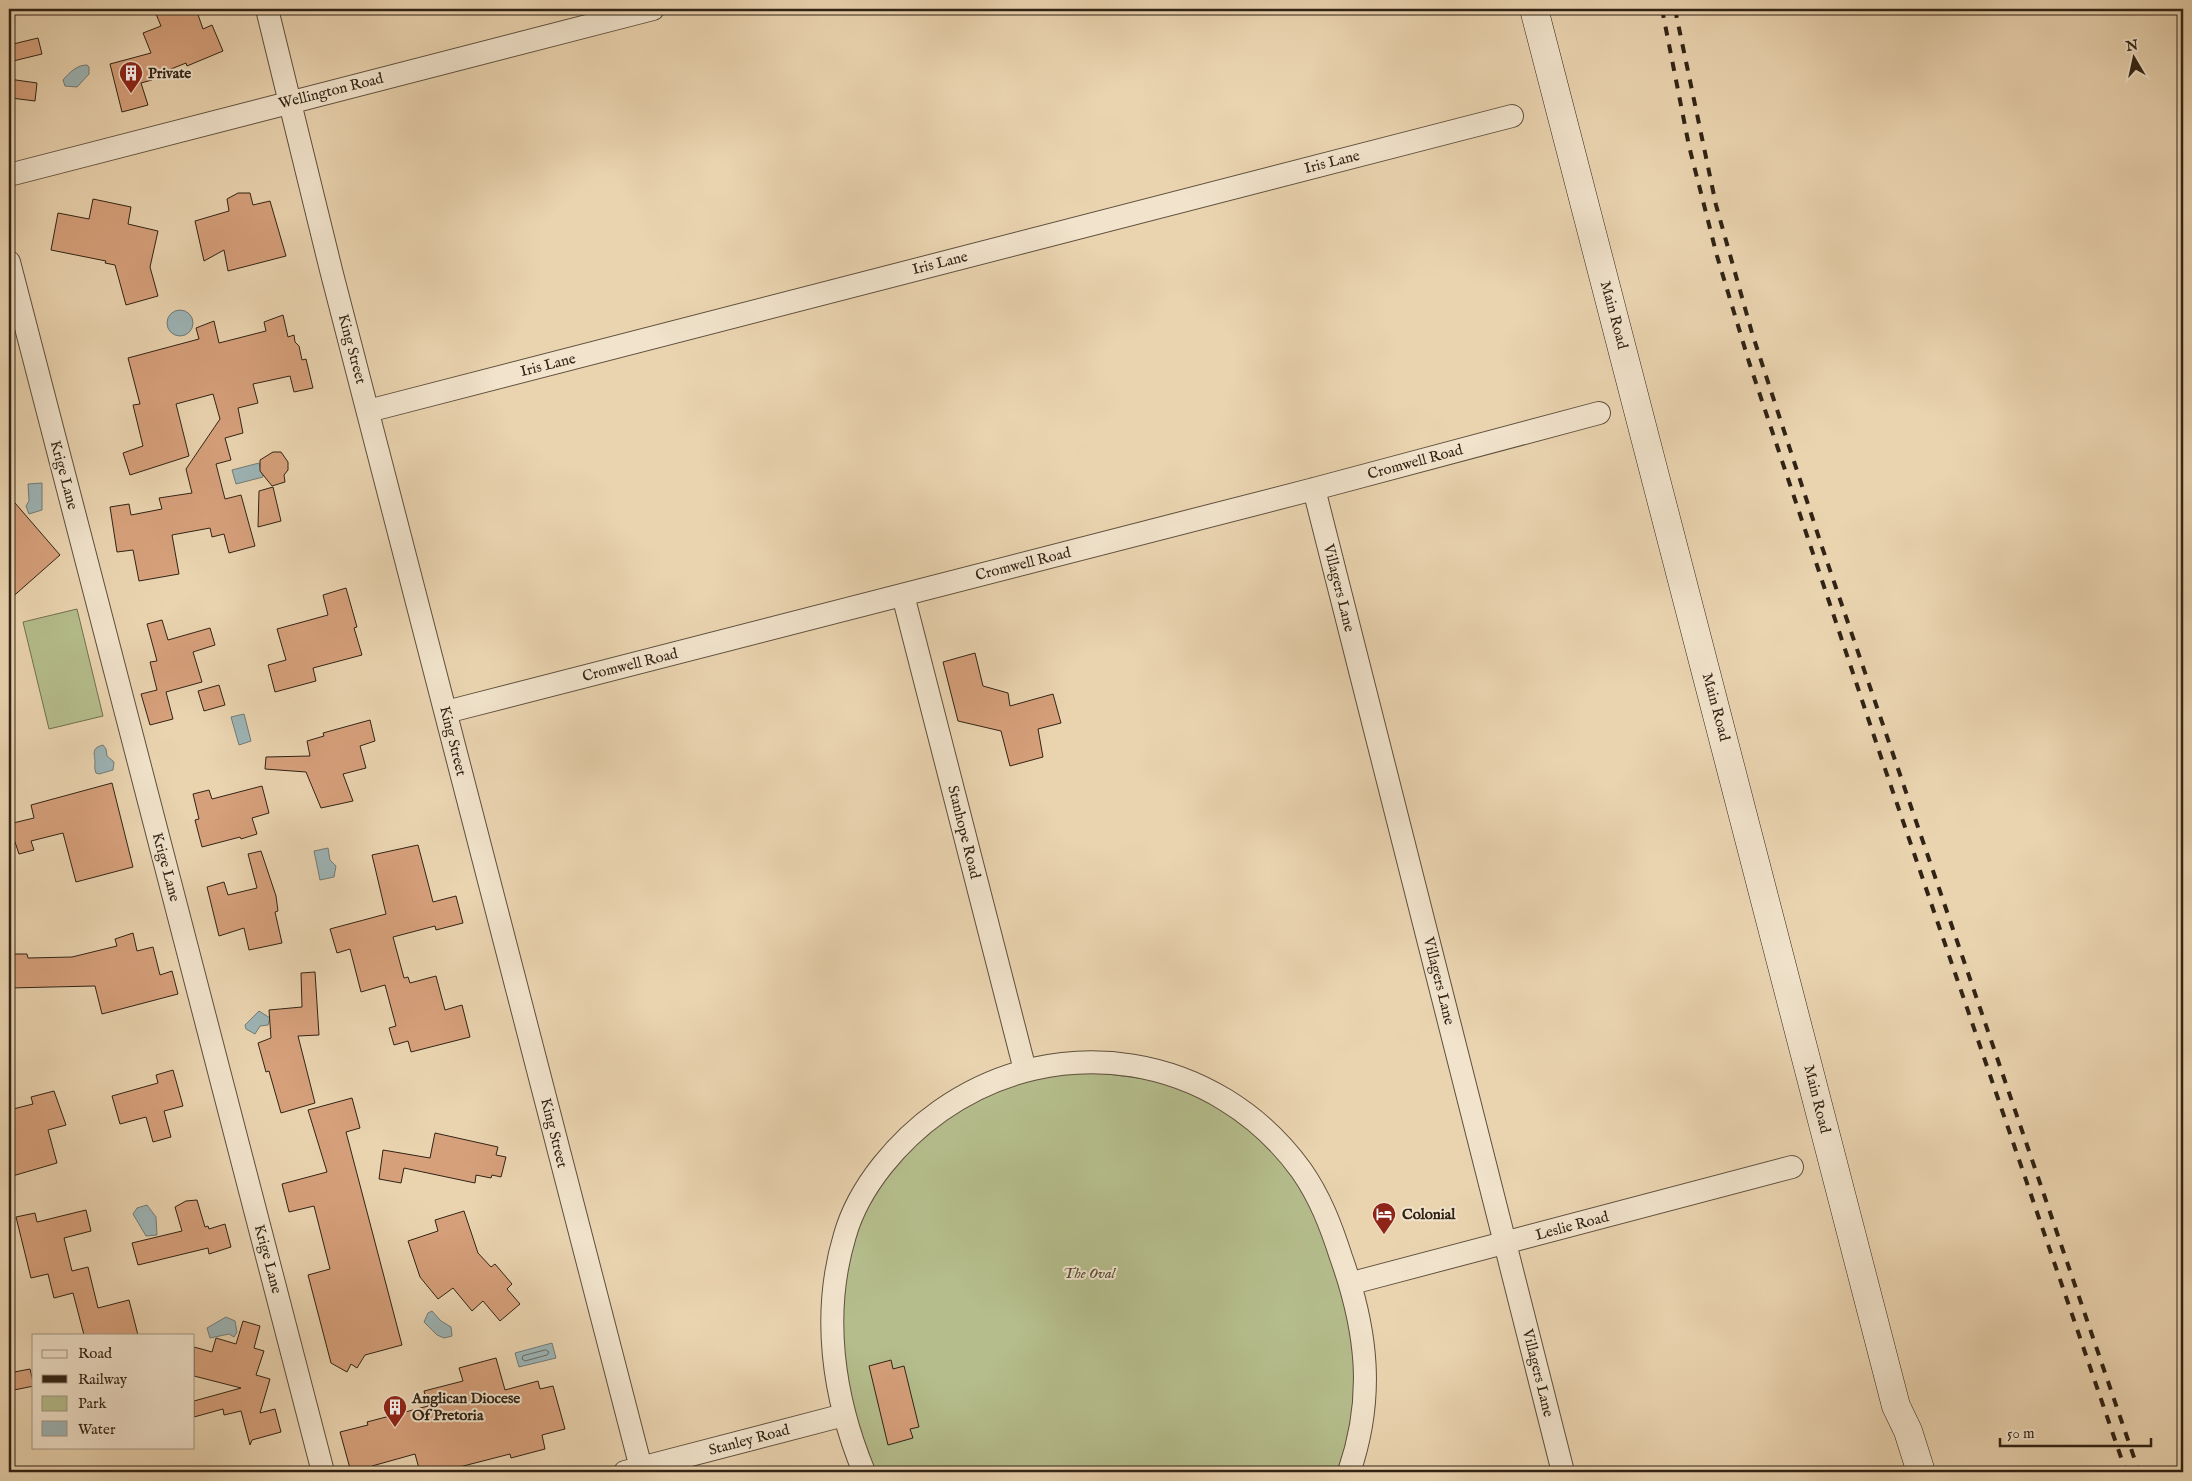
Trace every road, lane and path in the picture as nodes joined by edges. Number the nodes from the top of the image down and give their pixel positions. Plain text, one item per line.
1 (267, 9) edge
2 (653, 9) edge
3 (1534, 9) edge
4 (291, 102) junction
5 (1512, 116) dead end
6 (9, 175) edge
7 (9, 262) edge
8 (368, 411) junction
9 (1599, 413) dead end
10 (1314, 489) junction
11 (902, 595) junction
12 (446, 712) junction
13 (1025, 1070) junction
14 (1792, 1167) dead end
15 (1505, 1244) junction
16 (1352, 1283) junction
17 (1896, 1406) junction
18 (844, 1415) junction
19 (636, 1471) edge
20 (323, 1472) edge
21 (864, 1472) edge
22 (1349, 1472) edge
23 (1563, 1472) edge
24 (1907, 1472) edge
25 (1921, 1472) edge

1 - 4 street, King Street
2 - 4 street, Wellington Road
3 - 17 main road, Main Road
4 - 6 street, Wellington Road
4 - 8 street, King Street
5 - 8 street, Iris Lane
7 - 20 street, Krige Lane
8 - 12 street, King Street
9 - 10 street, Cromwell Road
10 - 11 street, Cromwell Road
10 - 15 street, Villagers Lane
11 - 12 street, Cromwell Road
11 - 13 street, Stanhope Road
12 - 19 street, King Street
13 - 16 street
13 - 18 street
14 - 15 street, Leslie Road
15 - 16 street, Leslie Road
15 - 23 street, Villagers Lane
16 - 22 street
17 - 24 main road, Main Road
17 - 25 main road, Main Road
18 - 19 street, Stanley Road
18 - 21 street

